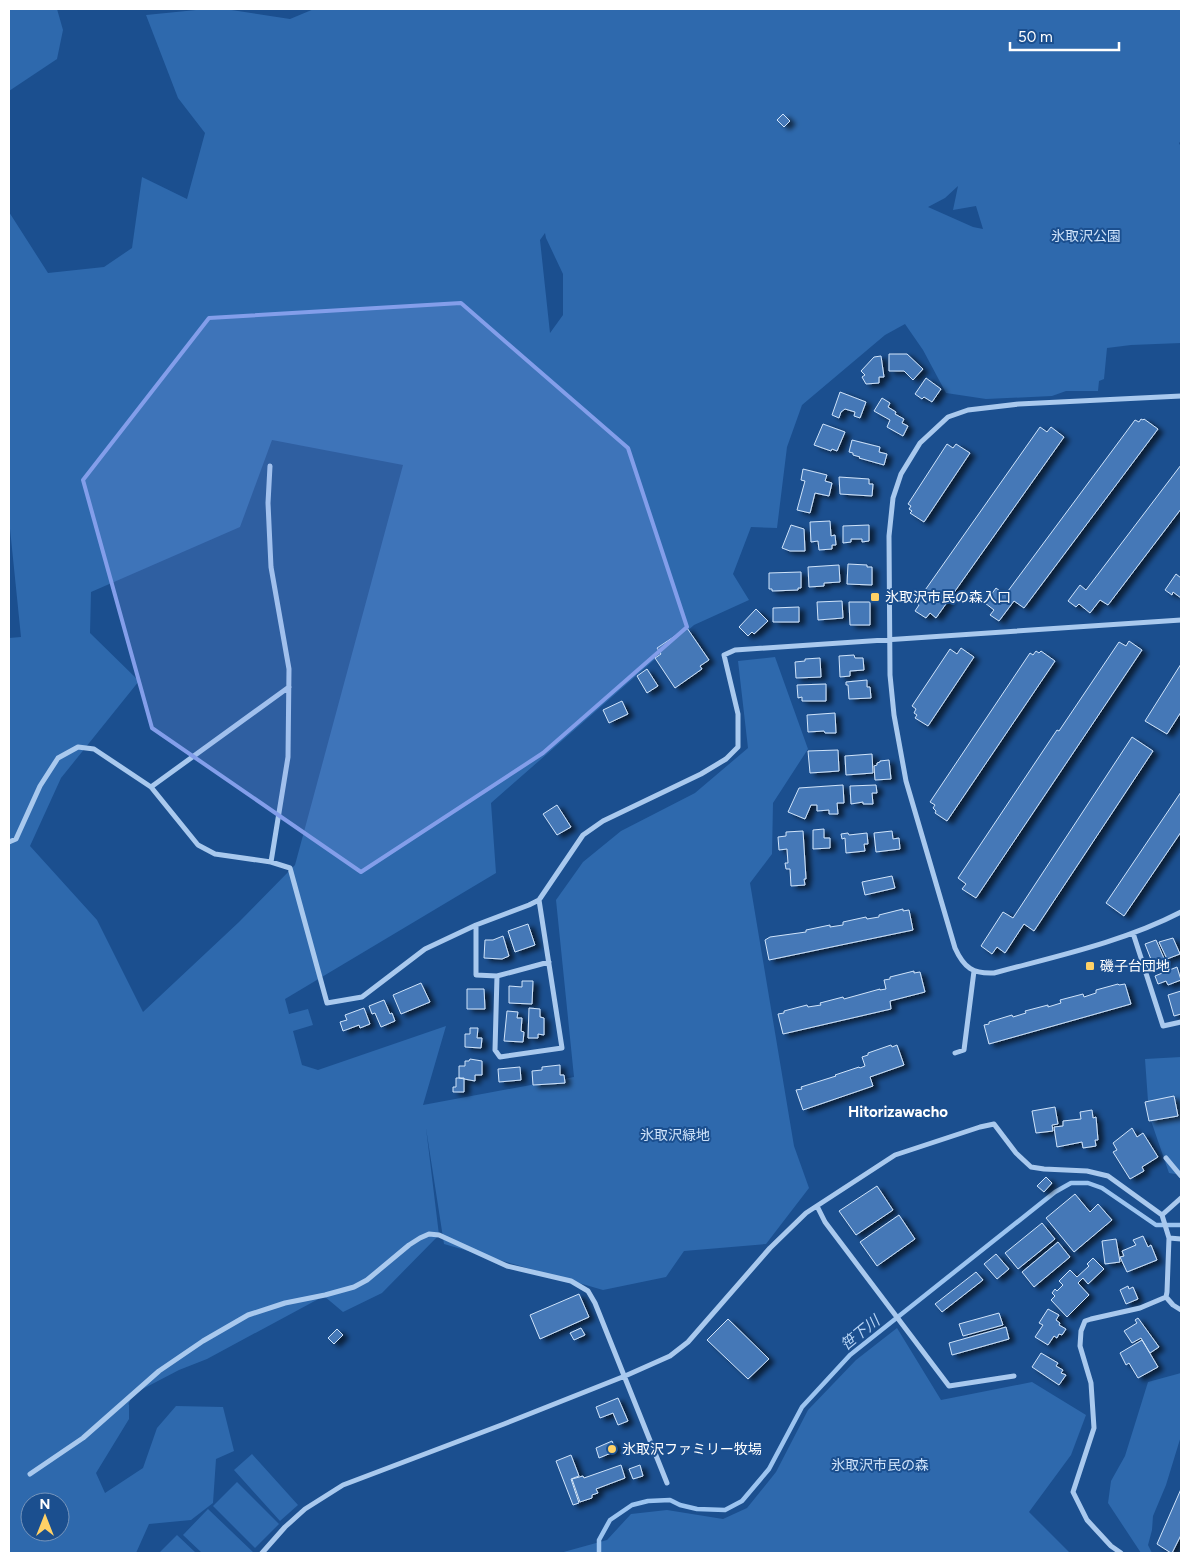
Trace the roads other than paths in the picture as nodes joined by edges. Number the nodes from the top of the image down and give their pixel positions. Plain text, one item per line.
1 (1181, 396) edge
2 (270, 466) dead end
3 (1181, 620) edge
4 (891, 640) junction
5 (289, 687) junction
6 (150, 787) junction
7 (9, 842) edge
8 (271, 862) junction
9 (539, 900) junction
10 (1181, 912) edge
11 (476, 925) junction
12 (1133, 933) junction
13 (548, 962) junction
14 (974, 971) junction
15 (497, 976) junction
16 (1181, 1022) edge
17 (955, 1052) dead end
18 (1166, 1158) dead end
19 (1181, 1176) edge
20 (1181, 1198) edge
21 (817, 1206) junction
22 (1162, 1215) junction
23 (1169, 1238) junction
24 (1181, 1239) edge
25 (1166, 1297) junction
26 (1181, 1310) edge
27 (625, 1376) junction
28 (1014, 1376) dead end
29 (30, 1474) dead end
30 (667, 1483) dead end
31 (262, 1553) edge
32 (1121, 1553) edge

1 - 4 street
2 - 5 street
3 - 4 street
4 - 9 street
4 - 14 street
5 - 6 street
5 - 8 street
6 - 7 street
6 - 8 street
8 - 11 street
9 - 11 street
9 - 13 street
10 - 12 street
11 - 15 street
12 - 14 street
12 - 16 street
13 - 15 street
13 - 15 street
14 - 17 street
18 - 19 street
20 - 22 street
21 - 22 street
21 - 27 street
21 - 28 street
22 - 23 street
23 - 24 street
23 - 25 street
25 - 26 street
25 - 32 street
27 - 29 street
27 - 30 street
27 - 31 street

